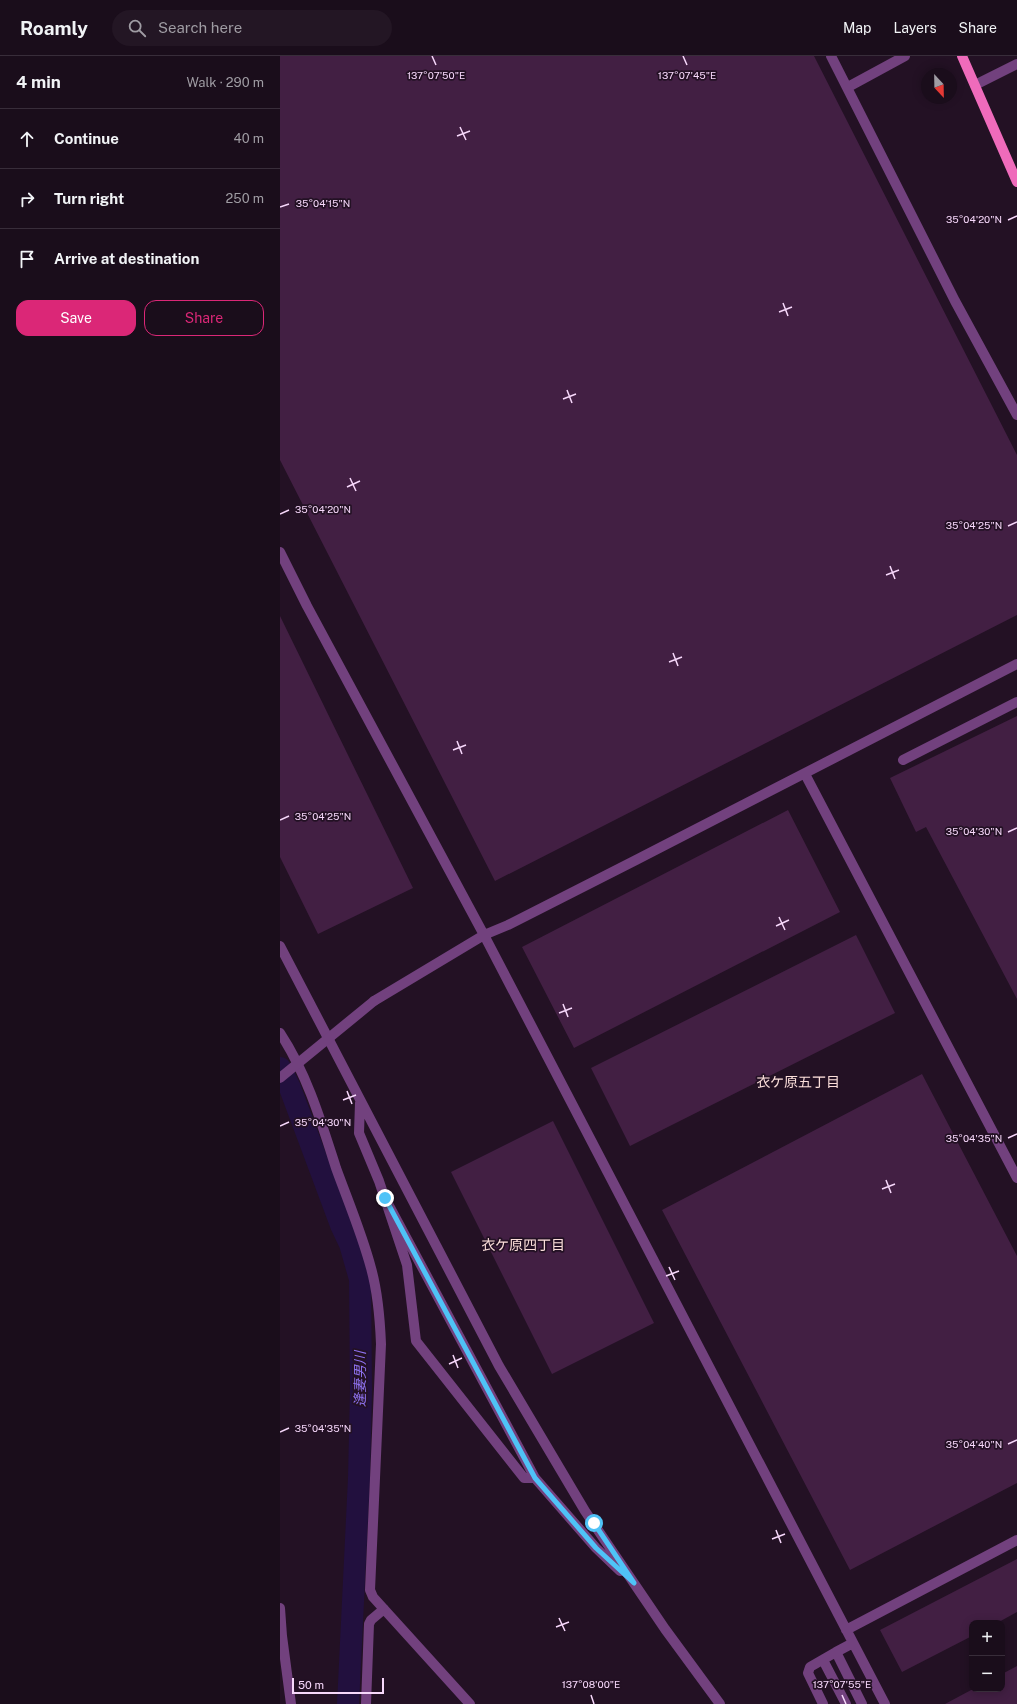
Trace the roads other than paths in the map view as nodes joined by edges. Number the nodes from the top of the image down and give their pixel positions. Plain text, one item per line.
1 (831, 56) edge
2 (905, 56) edge
3 (962, 56) edge
4 (1017, 64) edge
5 (975, 85) junction
6 (848, 87) junction
7 (1017, 182) edge
8 (1017, 415) edge
9 (280, 552) edge
10 (1017, 664) edge
11 (1017, 702) edge
12 (903, 760) dead end
13 (804, 774) junction
14 (484, 935) junction
15 (280, 946) edge
16 (280, 1033) edge
17 (280, 1078) edge
18 (360, 1101) junction
19 (1017, 1178) edge
20 (385, 1198) junction
21 (535, 1478) junction
22 (1017, 1540) edge
23 (634, 1583) junction
24 (280, 1608) edge
25 (384, 1609) junction
26 (846, 1630) junction
27 (281, 1636) edge
28 (853, 1643) junction
29 (836, 1652) junction
30 (822, 1660) junction
31 (291, 1704) edge
32 (366, 1704) edge
33 (470, 1704) edge
34 (720, 1704) edge
35 (823, 1704) edge
36 (846, 1704) edge
37 (862, 1704) edge
38 (885, 1704) edge

1 - 6 street
2 - 6 street
3 - 5 main road
4 - 5 street
5 - 7 main road
6 - 8 street
9 - 14 street
10 - 13 street
11 - 12 street
13 - 14 street
13 - 19 street
14 - 17 street, bridge
14 - 26 street
15 - 18 street
16 - 25 street
18 - 20 street
18 - 23 street
20 - 21 street
20 - 21 street
21 - 23 street
22 - 26 street
23 - 34 street
24 - 27 street
25 - 32 street
25 - 33 street
26 - 28 street
27 - 31 street
28 - 29 street
28 - 38 street
29 - 30 street
29 - 37 street
30 - 35 street
30 - 36 street

